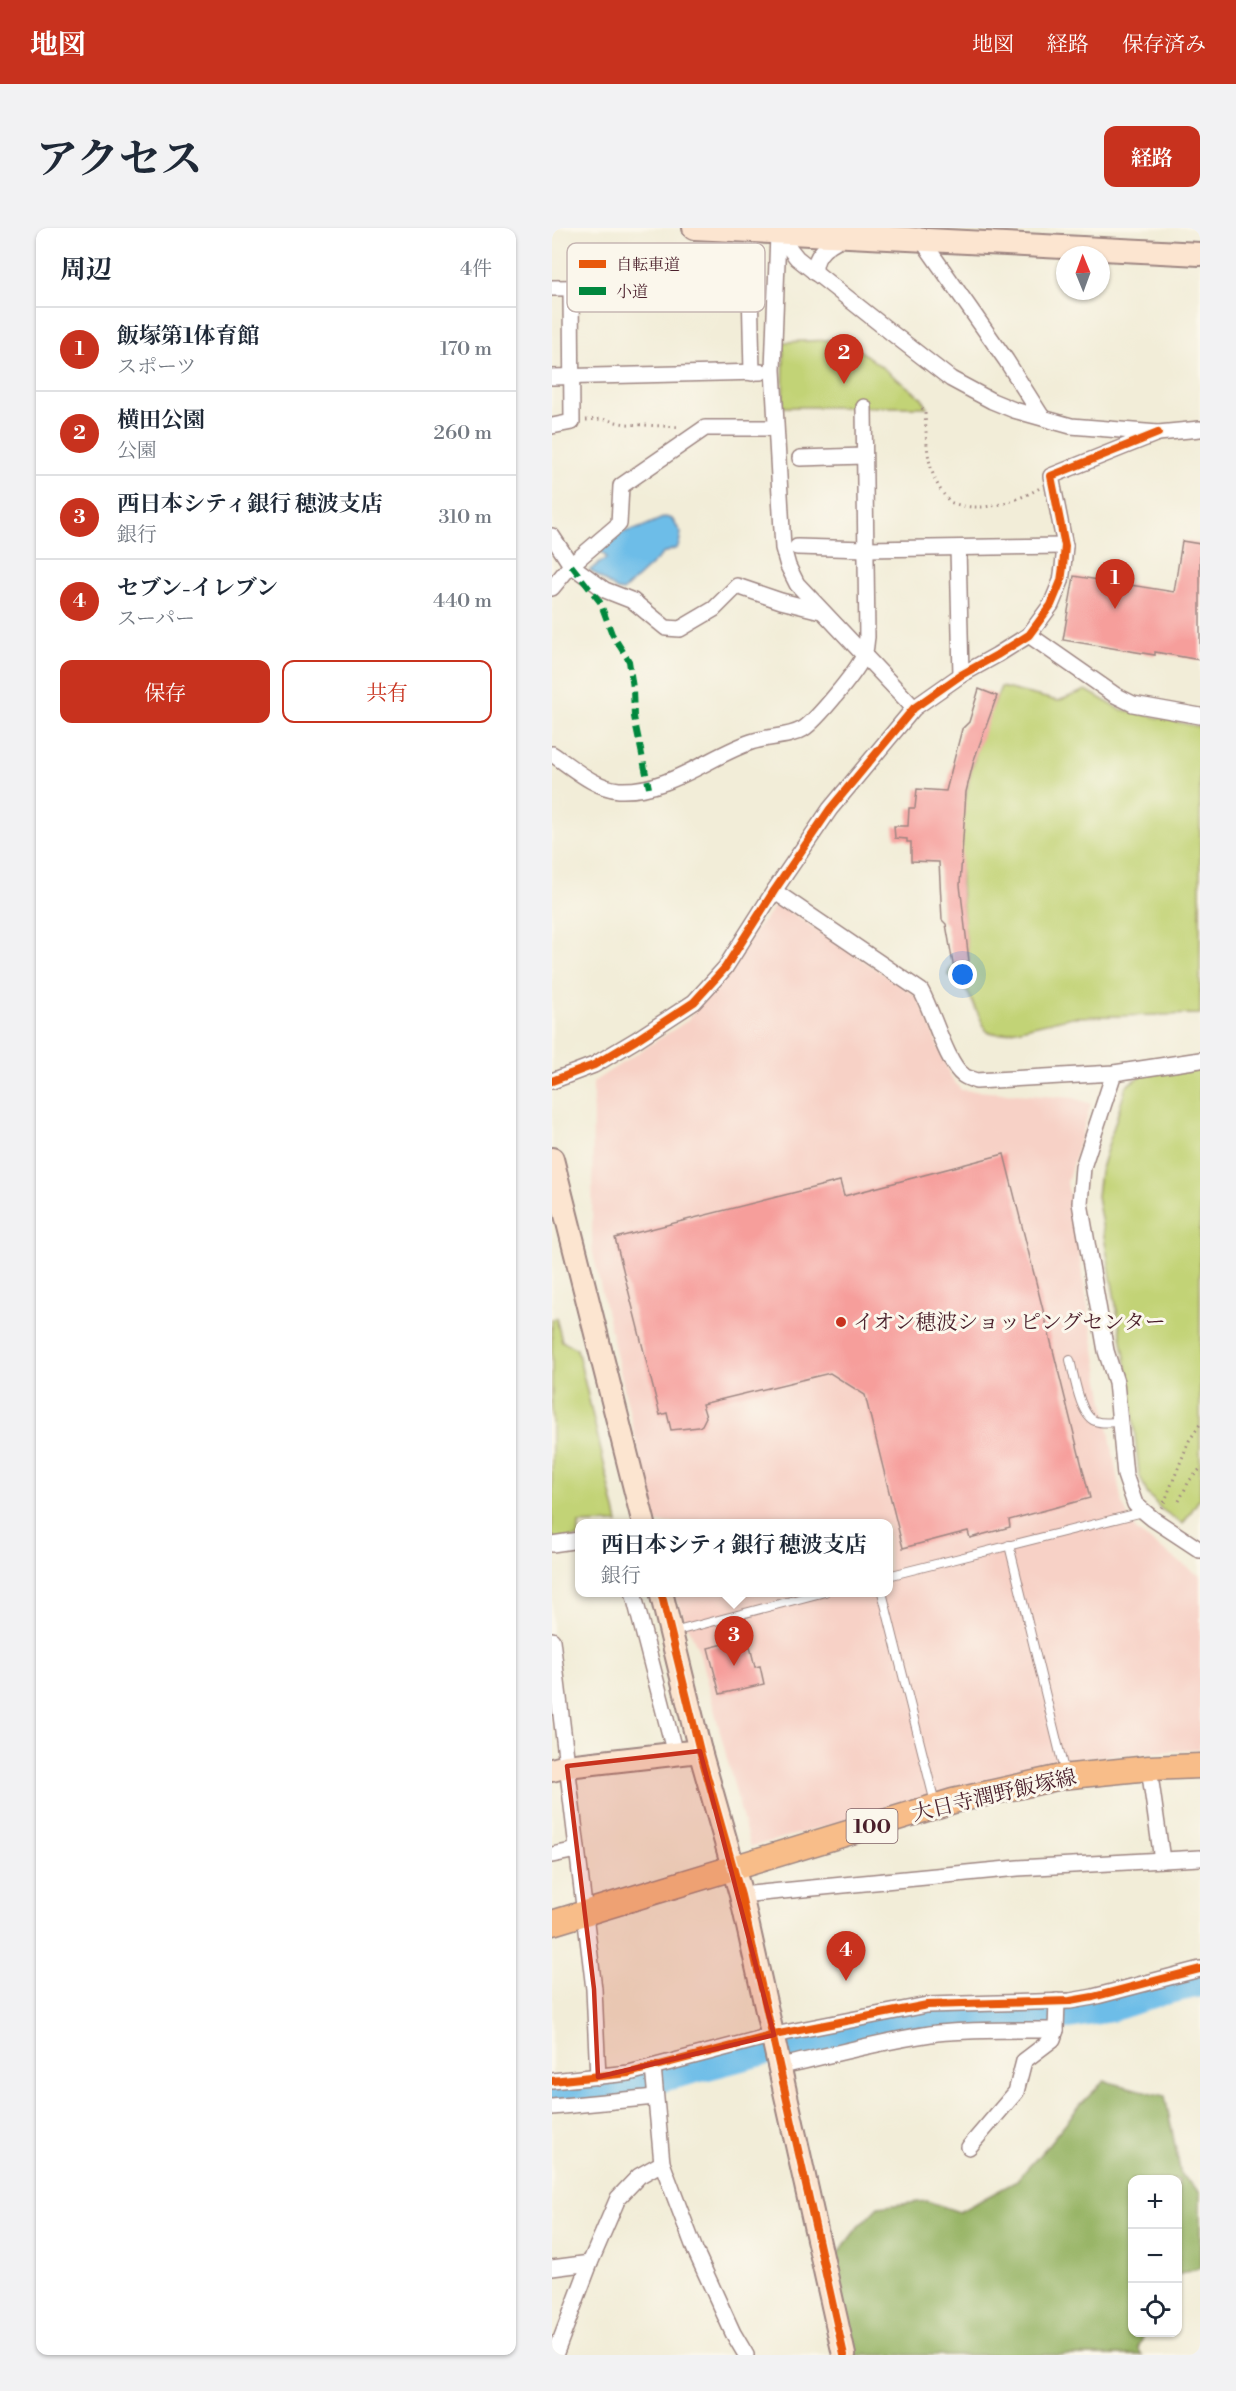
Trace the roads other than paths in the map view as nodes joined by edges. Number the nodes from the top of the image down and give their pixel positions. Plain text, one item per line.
1 (694, 228) edge
2 (778, 234) junction
3 (918, 235) edge
4 (844, 237) junction
5 (1200, 254) edge
6 (815, 273) junction
7 (572, 312) edge
8 (751, 312) edge
9 (773, 370) junction
10 (752, 373) junction
11 (573, 376) junction
12 (552, 377) edge
13 (864, 407) dead end
14 (1042, 417) junction
15 (552, 426) edge
16 (775, 428) junction
17 (1200, 429) edge
18 (1158, 434) junction
19 (864, 456) junction
20 (800, 458) dead end
21 (552, 536) edge
22 (1065, 546) junction
23 (797, 547) dead end
24 (958, 548) junction
25 (866, 549) junction
26 (571, 565) junction
27 (552, 588) edge
28 (822, 611) junction
29 (1029, 635) junction
30 (864, 656) junction
31 (961, 675) junction
32 (914, 708) junction
33 (1200, 716) edge
34 (552, 754) edge
35 (774, 891) junction
36 (1200, 1060) edge
37 (1114, 1073) junction
38 (553, 1081) edge
39 (552, 1159) edge
40 (1070, 1360) dead end
41 (1119, 1422) junction
42 (1145, 1512) junction
43 (643, 1519) edge
44 (575, 1541) edge
45 (552, 1544) edge
46 (1009, 1545) junction
47 (1200, 1550) edge
48 (893, 1575) edge
49 (634, 1597) edge
50 (662, 1597) edge
51 (809, 1597) edge
52 (883, 1597) edge
53 (671, 1632) junction
54 (552, 1640) edge
55 (555, 1694) edge
56 (700, 1751) junction
57 (675, 1754) junction
58 (1200, 1766) edge
59 (560, 1768) edge
60 (1149, 1768) junction
61 (1066, 1777) junction
62 (936, 1806) junction
63 (577, 1850) junction
64 (552, 1855) edge
65 (1200, 1858) edge
66 (1162, 1860) junction
67 (732, 1868) junction
68 (741, 1895) junction
69 (585, 1913) junction
70 (552, 1923) edge
71 (1200, 1969) edge
72 (1057, 2003) junction
73 (1056, 2027) junction
74 (777, 2050) junction
75 (598, 2077) junction
76 (552, 2081) edge
77 (654, 2083) junction
78 (552, 2108) edge
79 (969, 2147) dead end
80 (662, 2163) junction
81 (590, 2264) junction
82 (552, 2268) edge
83 (555, 2355) edge
84 (746, 2355) edge
85 (844, 2355) edge

1 - 2 street
2 - 4 street
2 - 6 street
2 - 9 street
3 - 4 street
3 - 5 street
3 - 14 street
4 - 6 street
6 - 14 street
7 - 11 street
8 - 10 street
9 - 10 street
9 - 16 street
10 - 11 street
11 - 12 street
11 - 15 street
13 - 19 street
14 - 18 street
16 - 26 street
16 - 28 street
17 - 18 street
18 - 22 street
19 - 20 street
19 - 25 street
21 - 26 street
22 - 24 street
22 - 29 street
23 - 25 street
24 - 25 street
24 - 31 street
25 - 30 street
26 - 27 street
26 - 28 street
28 - 30 street
29 - 31 street
29 - 33 street
30 - 32 street
30 - 34 street
31 - 32 street
32 - 35 street
35 - 37 street
35 - 38 street
36 - 37 street
37 - 41 street
39 - 43 street
40 - 41 lane
41 - 42 street
42 - 46 lane
42 - 47 street
44 - 45 street
46 - 48 lane
46 - 61 lane
49 - 57 street
50 - 53 street
51 - 53 lane
52 - 62 lane
53 - 56 street
54 - 55 street
55 - 59 street
56 - 57 street
56 - 67 street
57 - 59 street
58 - 60 main road, 大日寺潤野飯塚線 / 100
59 - 63 street
60 - 61 main road, 大日寺潤野飯塚線 / 100
60 - 66 street
61 - 62 main road, 大日寺潤野飯塚線 / 100
62 - 67 main road, 大日寺潤野飯塚線 / 100
63 - 64 street
63 - 69 street
65 - 66 street
66 - 68 street
67 - 68 street
67 - 69 main road, 大日寺潤野飯塚線 / 100
68 - 74 street
69 - 70 main road, 大日寺潤野飯塚線 / 100
69 - 75 street
71 - 72 street
72 - 73 street
72 - 74 street
73 - 74 street
73 - 79 street
74 - 77 street
74 - 85 street
75 - 76 street
75 - 77 street
77 - 78 street
77 - 80 street
80 - 81 street
80 - 84 street
81 - 82 street
81 - 83 street

